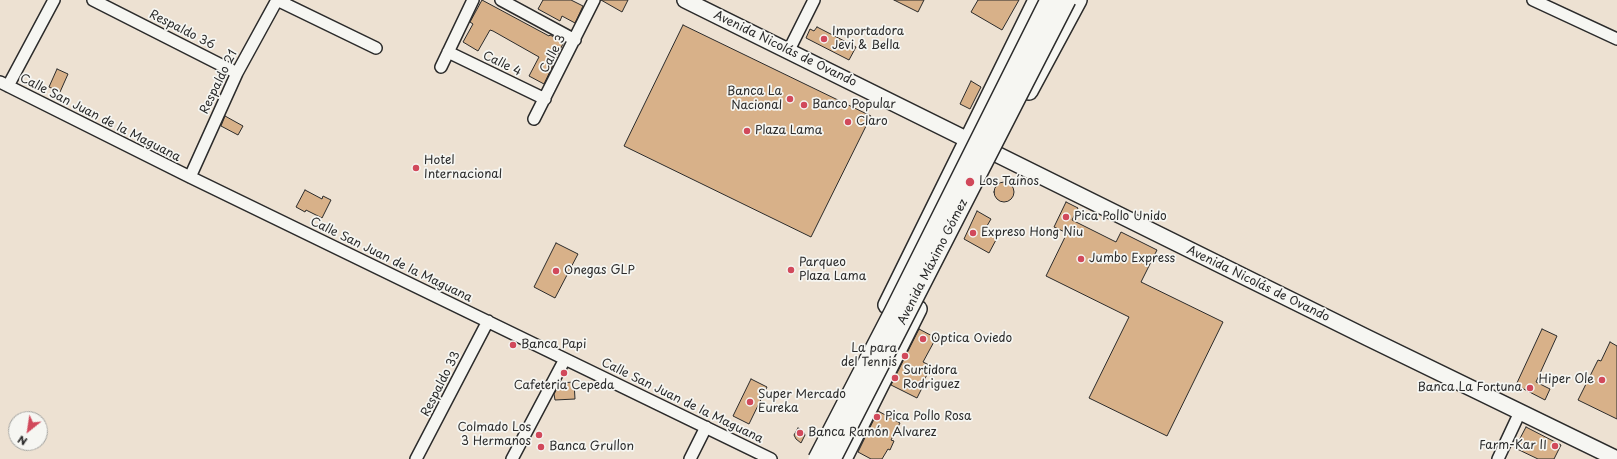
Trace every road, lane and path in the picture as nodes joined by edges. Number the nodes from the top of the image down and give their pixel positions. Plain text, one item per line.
1 (54, 0) edge
2 (93, 0) edge
3 (277, 0) edge
4 (473, 0) edge
5 (501, 0) edge
6 (594, 0) edge
7 (685, 0) edge
8 (814, 0) edge
9 (1038, 0) edge
10 (1049, 0) edge
11 (1067, 0) edge
12 (1078, 0) edge
13 (1533, 0) edge
14 (1617, 39) edge
15 (575, 40) junction
16 (376, 48) dead end
17 (789, 50) junction
18 (448, 52) junction
19 (441, 67) dead end
20 (237, 73) junction
21 (4, 84) edge
22 (545, 99) junction
23 (534, 119) dead end
24 (969, 140) junction
25 (995, 154) junction
26 (190, 177) junction
27 (488, 321) junction
28 (565, 358) junction
29 (1520, 412) junction
30 (706, 427) junction
31 (516, 457) edge
32 (418, 458) edge
33 (690, 459) edge
34 (772, 459) edge
35 (811, 459) edge
36 (817, 459) edge
37 (832, 459) edge
38 (843, 459) edge
39 (1498, 459) edge
40 (1617, 459) edge

1 - 21 street
2 - 20 street, Respaldo 36
3 - 16 street
3 - 20 street, Respaldo 21
4 - 18 street
5 - 15 street
6 - 15 street, Calle 3
7 - 17 street, Avenida Nicolás de Ovando
8 - 17 street
9 - 24 main road
10 - 36 main road, Avenida Máximo Gómez, bridge
11 - 37 main road, Avenida Máximo Gómez, bridge
12 - 25 main road
13 - 14 street
15 - 22 street, Calle 3
17 - 24 street, Avenida Nicolás de Ovando
18 - 19 street
18 - 22 street, Calle 4
20 - 26 street, Respaldo 21
21 - 26 street, Calle San Juan de la Maguana
22 - 23 street, Calle 3
24 - 25 street, Avenida Nicolás de Ovando
24 - 35 main road
25 - 29 street, Avenida Nicolás de Ovando
25 - 38 main road
26 - 27 street, Calle San Juan de la Maguana
27 - 28 street, Calle San Juan de la Maguana
27 - 32 street, Respaldo 33
28 - 30 street, Calle San Juan de la Maguana
28 - 31 street
29 - 39 street
29 - 40 street, Avenida Nicolás de Ovando
30 - 33 street
30 - 34 street, Calle San Juan de la Maguana

